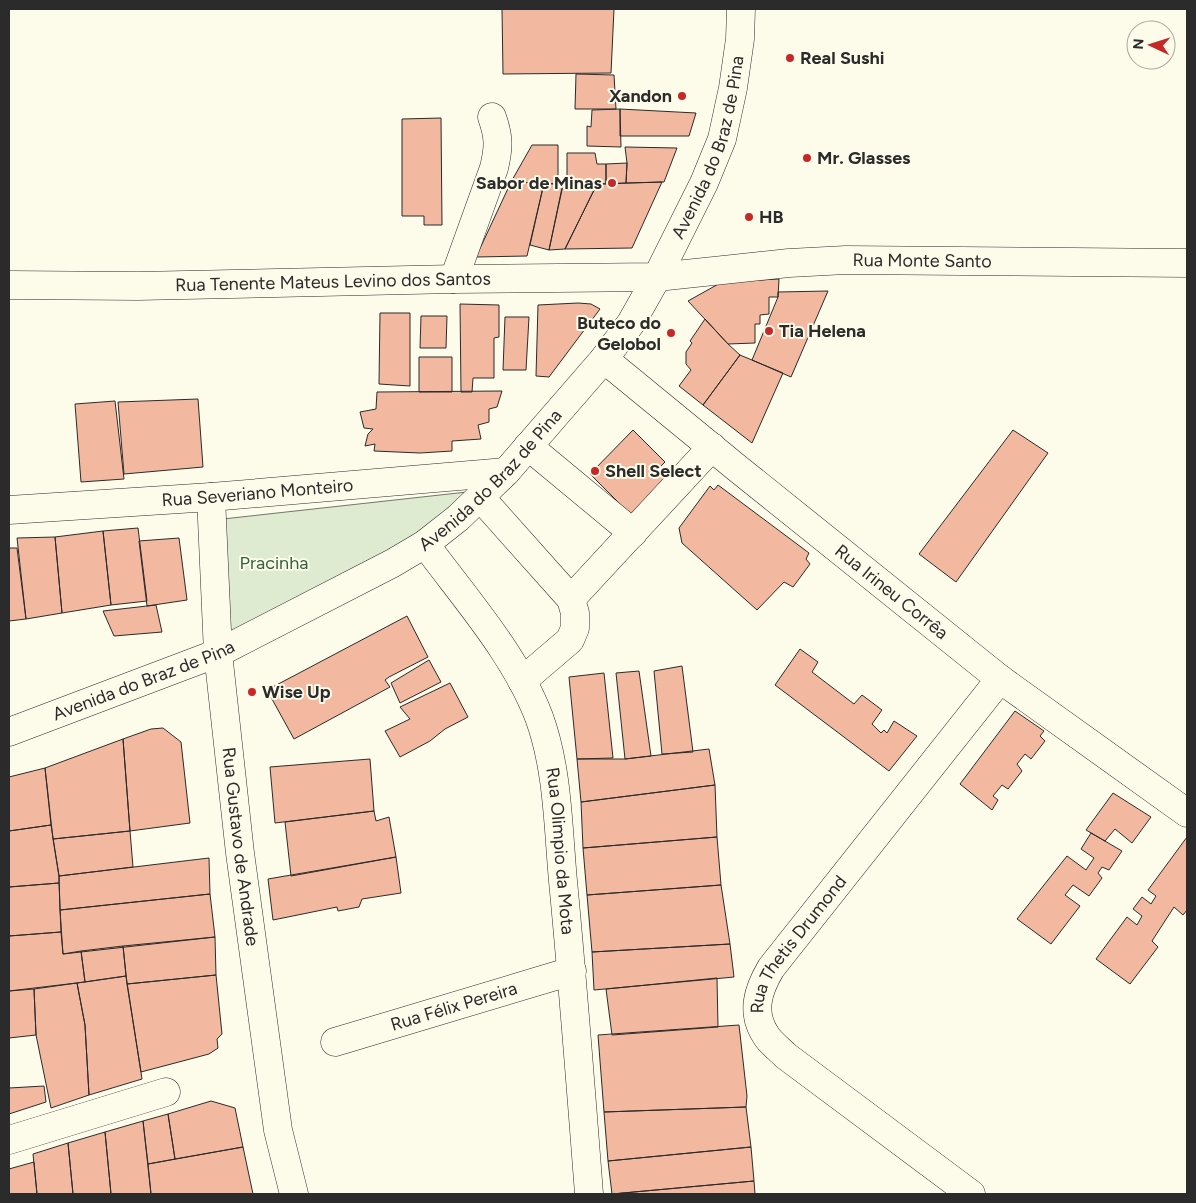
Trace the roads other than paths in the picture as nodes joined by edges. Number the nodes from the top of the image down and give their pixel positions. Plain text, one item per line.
1 (741, 9) edge
2 (492, 117) dead end
3 (1187, 263) edge
4 (657, 277) junction
5 (454, 279) junction
6 (9, 285) edge
7 (604, 359) junction
8 (528, 446) junction
9 (712, 447) junction
10 (506, 472) junction
11 (211, 497) junction
12 (480, 497) junction
13 (9, 510) edge
14 (633, 533) junction
15 (424, 544) junction
16 (571, 599) junction
17 (218, 654) junction
18 (1000, 678) junction
19 (522, 681) junction
20 (9, 732) edge
21 (1187, 813) edge
22 (572, 971) junction
23 (335, 1042) dead end
24 (166, 1092) dead end
25 (9, 1140) edge
26 (294, 1194) edge
27 (589, 1194) edge
28 (971, 1194) edge

1 - 4 street, Avenida do Braz de Pina
2 - 5 street
3 - 4 street, Rua Monte Santo
4 - 5 street, Rua Tenente Mateus Levino dos Santos
4 - 7 street, Avenida do Braz de Pina
5 - 6 street, Rua Tenente Mateus Levino dos Santos
7 - 8 street, Avenida do Braz de Pina
7 - 9 street, Rua Irineu Corrêa
8 - 10 street, Avenida do Braz de Pina
8 - 14 street
9 - 14 street
9 - 18 street, Rua Irineu Corrêa
10 - 11 street, Rua Severiano Monteiro
10 - 12 street, Avenida do Braz de Pina
11 - 13 street, Rua Severiano Monteiro
11 - 17 street, Rua Gustavo de Andrade
12 - 15 street, Avenida do Braz de Pina
12 - 16 street
14 - 16 street
15 - 17 street, Avenida do Braz de Pina
15 - 19 street, Rua Olimpio da Mota
16 - 19 street
17 - 20 street, Avenida do Braz de Pina
17 - 26 street, Rua Gustavo de Andrade
18 - 21 street, Rua Irineu Corrêa
18 - 28 street, Rua Thetis Drumond
19 - 22 street, Rua Olimpio da Mota
22 - 23 street, Rua Félix Pereira
22 - 27 street, Rua Olimpio da Mota
24 - 25 street

